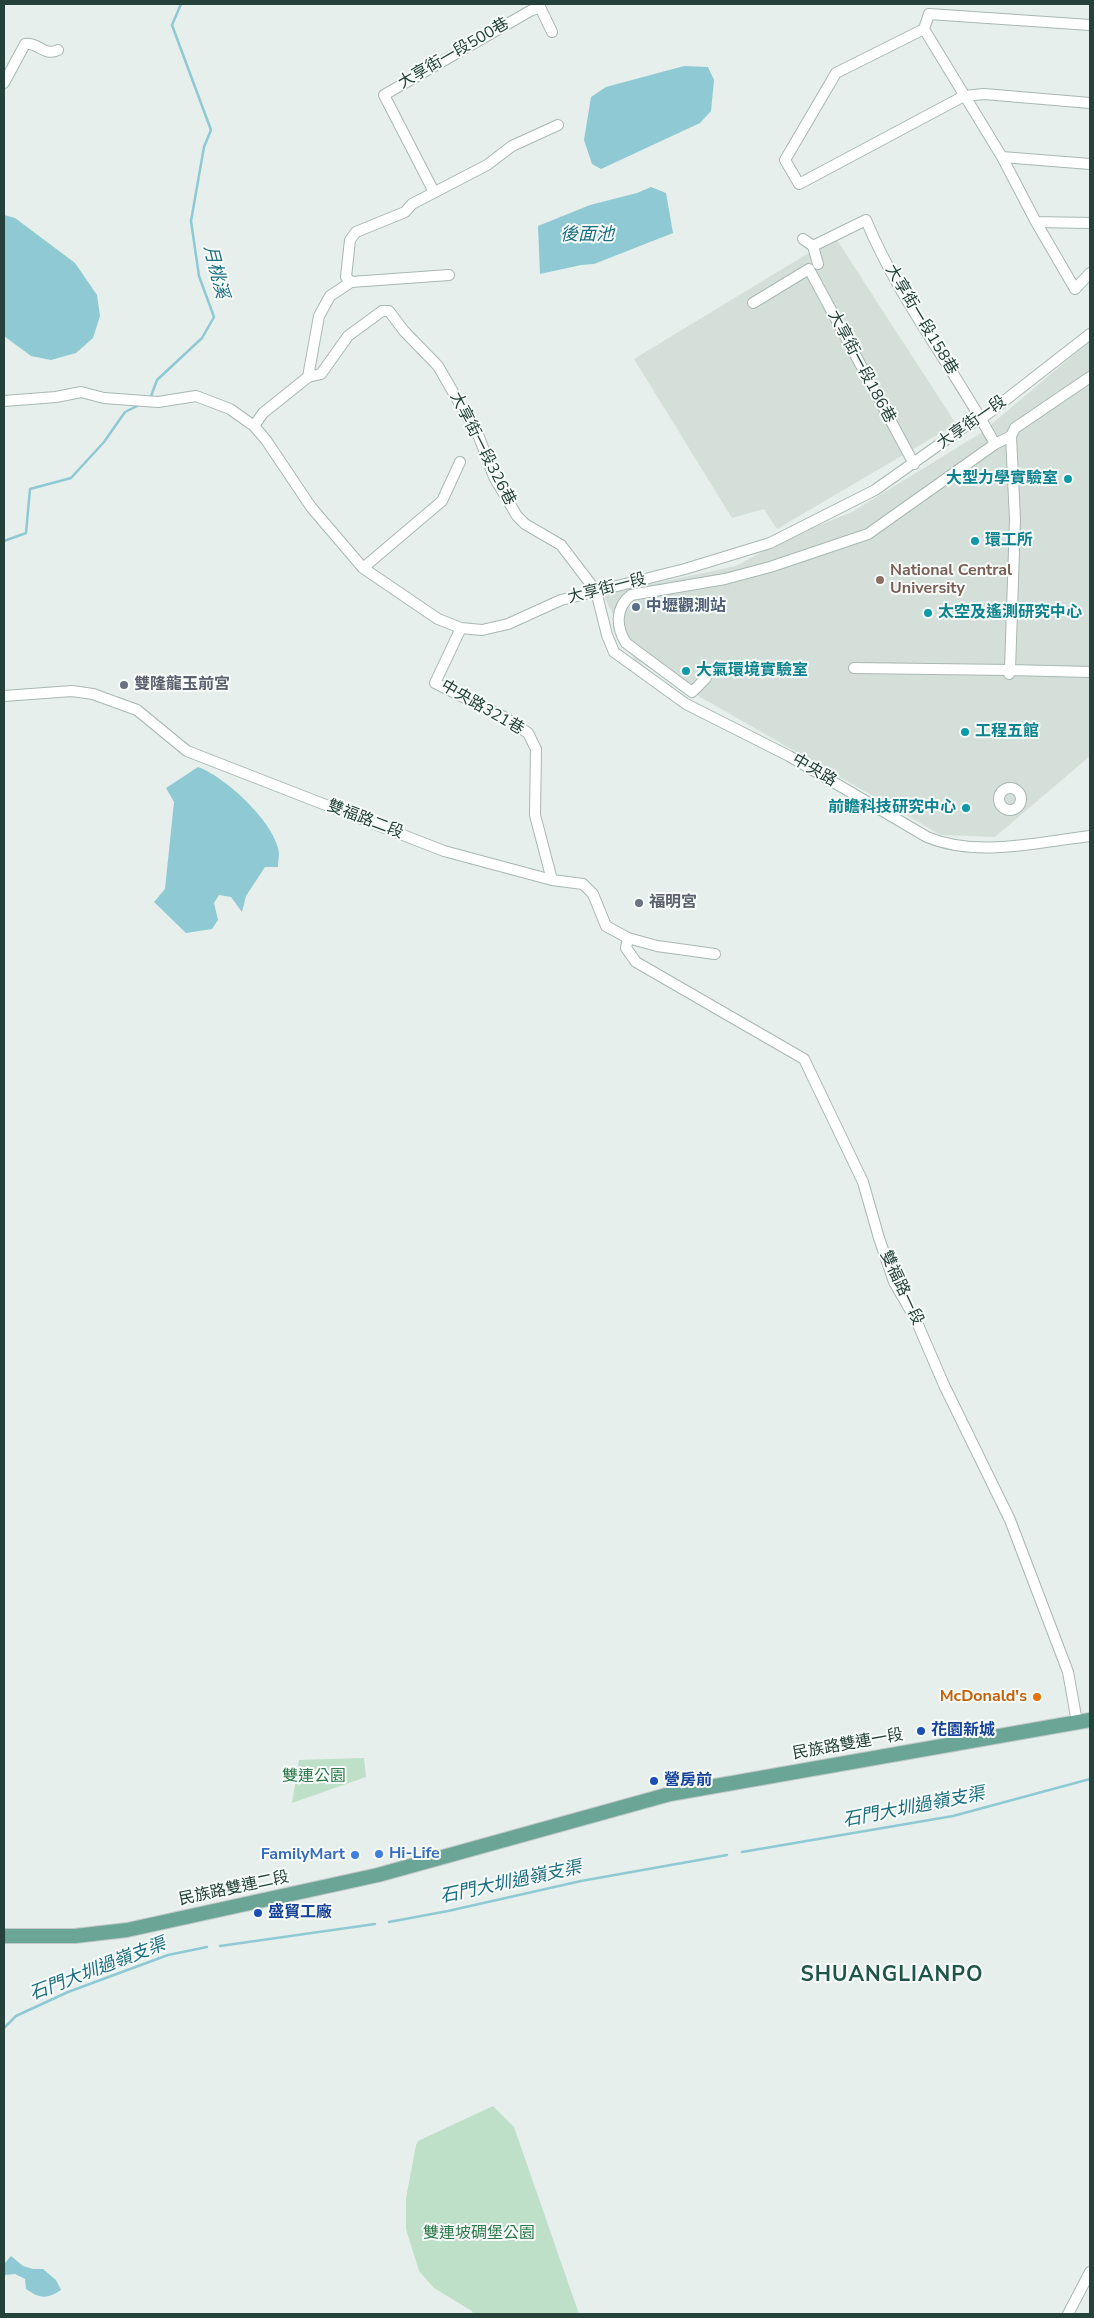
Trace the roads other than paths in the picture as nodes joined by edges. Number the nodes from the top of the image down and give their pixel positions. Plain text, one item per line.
1 (1090, 25) edge
2 (924, 30) junction
3 (552, 32) dead end
4 (58, 50) dead end
5 (4, 83) edge
6 (964, 96) junction
7 (1090, 103) edge
8 (558, 126) dead end
9 (1002, 157) junction
10 (1090, 164) edge
11 (434, 192) junction
12 (1036, 222) junction
13 (1090, 223) edge
14 (803, 239) dead end
15 (813, 246) junction
16 (814, 267) junction
17 (1090, 273) edge
18 (448, 275) dead end
19 (351, 282) junction
20 (752, 303) dead end
21 (1090, 334) edge
22 (308, 377) junction
23 (1090, 377) edge
24 (4, 402) edge
25 (981, 419) junction
26 (254, 426) junction
27 (1011, 436) junction
28 (995, 444) junction
29 (460, 462) dead end
30 (914, 464) junction
31 (363, 568) junction
32 (596, 591) junction
33 (461, 628) junction
34 (854, 668) dead end
35 (1009, 672) junction
36 (1090, 672) edge
37 (706, 678) dead end
38 (4, 696) edge
39 (1090, 836) edge
40 (552, 880) junction
41 (628, 938) junction
42 (716, 954) dead end
43 (1084, 1721) edge
44 (730, 1783) joint
45 (4, 1936) edge
46 (1090, 2272) edge
47 (1068, 2314) edge

1 - 2 street
2 - 6 street
2 - 6 street
3 - 11 street, 大享街一段500巷
4 - 5 street
6 - 7 street
6 - 9 street
8 - 11 street
9 - 10 street
9 - 12 street
11 - 19 street
12 - 13 street
12 - 17 street
14 - 15 street
15 - 16 street, 大享街一段186巷
15 - 25 street, 大享街一段158巷
16 - 20 street
16 - 30 street, 大享街一段186巷
18 - 19 street
19 - 22 street
21 - 25 street, 大享街一段
22 - 26 street
22 - 32 street, 大享街一段326巷
23 - 27 street
24 - 26 street, 大享街一段
25 - 28 street, 大享街一段158巷
25 - 30 street, 大享街一段
26 - 31 street, 大享街一段
27 - 28 street
27 - 35 street
28 - 37 street
29 - 31 street
30 - 32 street, 大享街一段
31 - 33 street, 大享街一段
32 - 33 street, 大享街一段
32 - 39 street, 中央路
33 - 40 street, 中央路321巷
34 - 35 street
35 - 36 street
38 - 40 street, 雙福路二段
40 - 41 street, 雙福路二段
41 - 42 street, 雙福路二段
41 - 43 street, 雙福路一段
43 - 44 main road, 民族路雙連一段
44 - 45 main road, 民族路雙連二段
46 - 47 street

